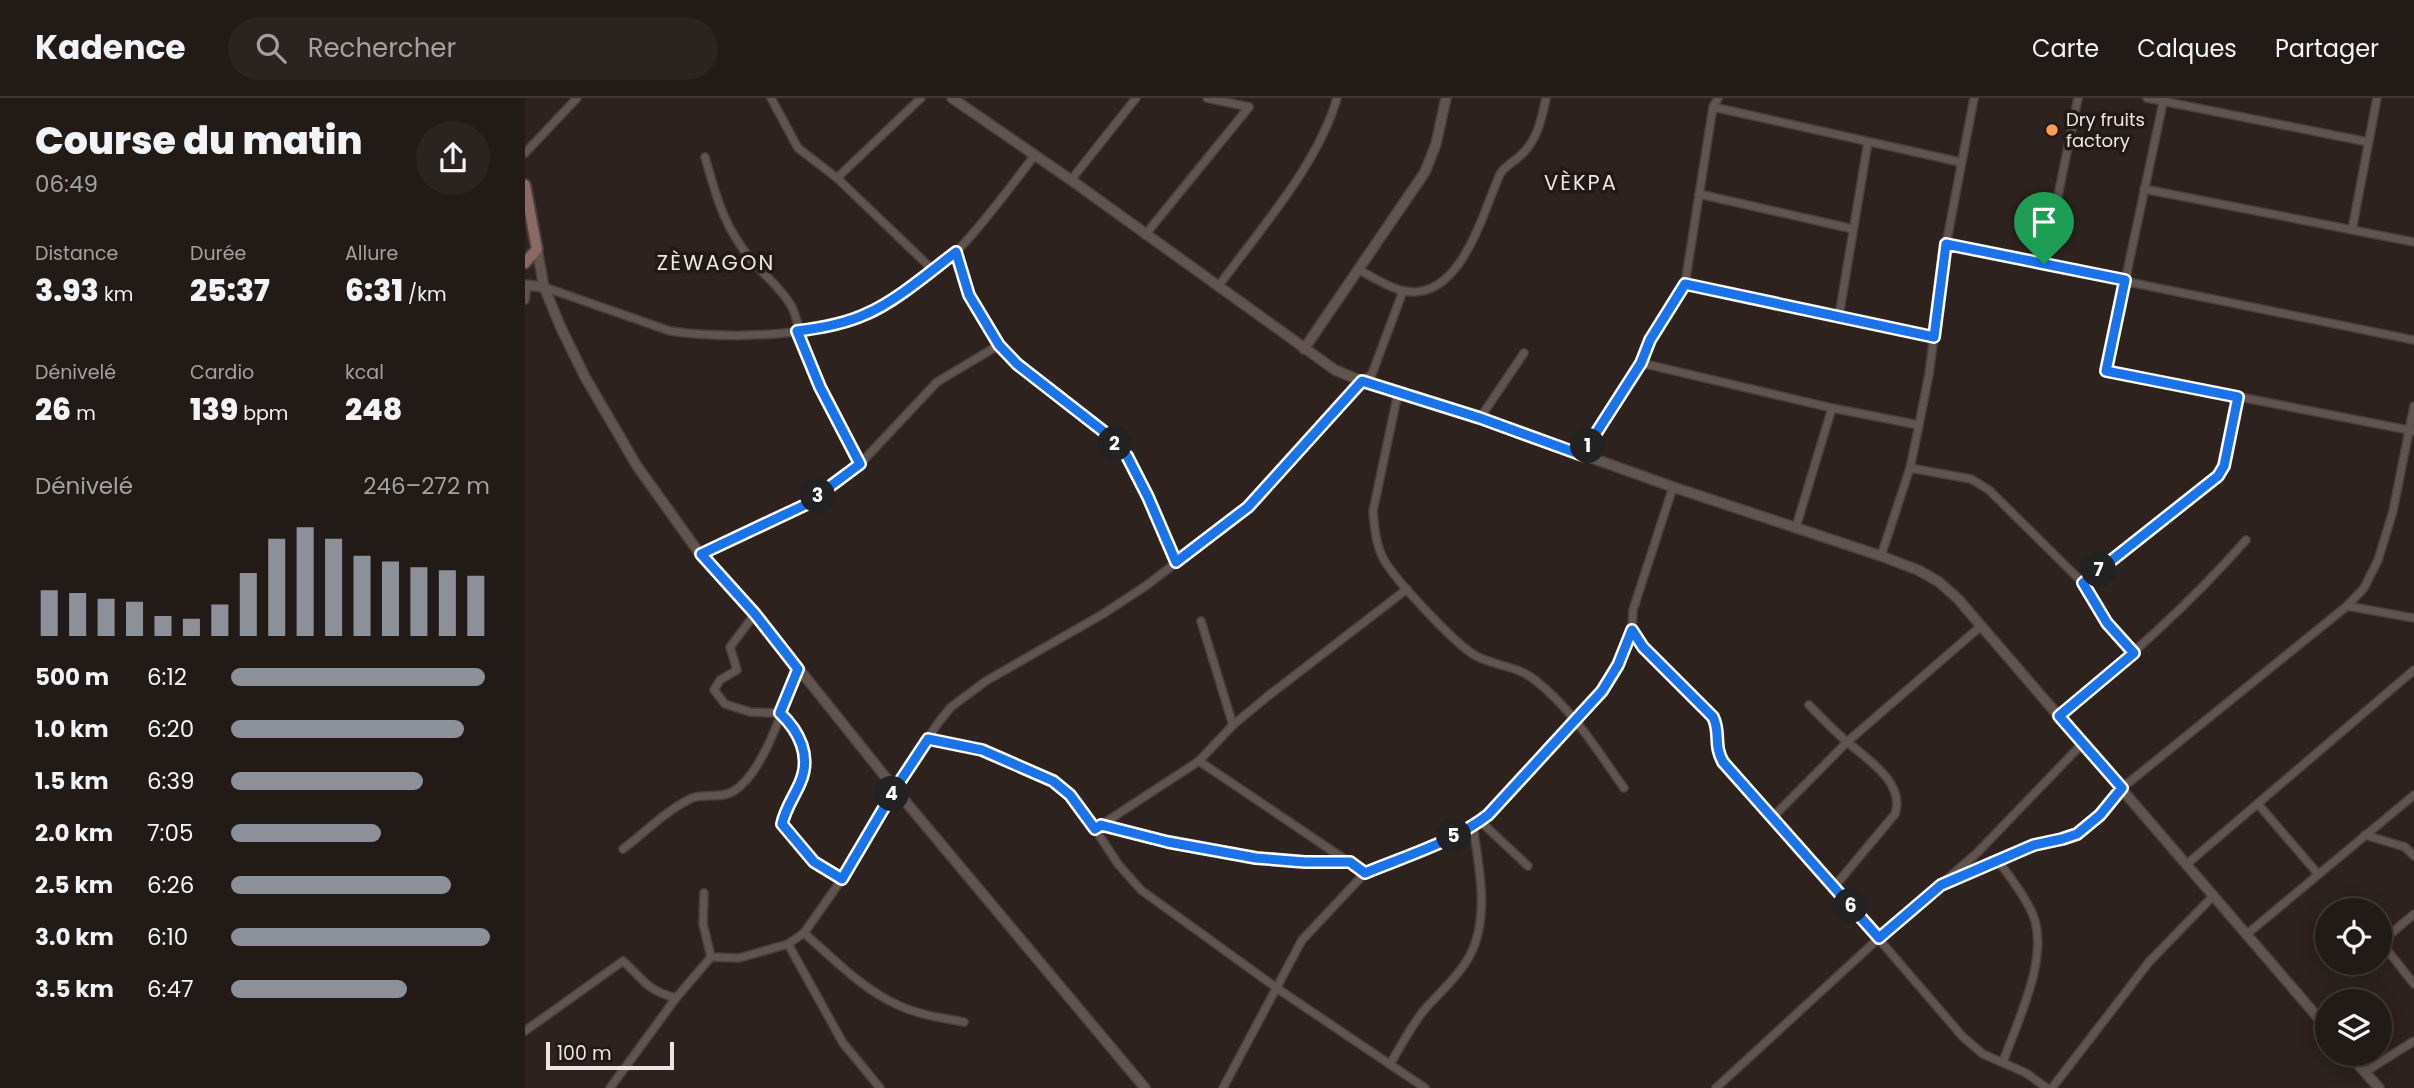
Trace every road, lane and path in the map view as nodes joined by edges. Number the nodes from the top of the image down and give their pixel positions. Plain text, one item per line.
1 (577, 98) edge
2 (771, 98) edge
3 (921, 98) edge
4 (952, 98) edge
5 (965, 98) edge
6 (1136, 98) edge
7 (1207, 98) edge
8 (1337, 98) edge
9 (1445, 98) edge
10 (1546, 98) edge
11 (1718, 98) edge
12 (1975, 98) edge
13 (2078, 98) edge
14 (2147, 98) edge
15 (2377, 98) edge
16 (2164, 99) edge
17 (1713, 107) junction
18 (972, 111) junction
19 (1868, 142) junction
20 (2368, 142) junction
21 (525, 153) edge
22 (1035, 155) junction
23 (705, 157) dead end
24 (1960, 162) junction
25 (837, 178) junction
26 (1071, 180) junction
27 (525, 185) edge
28 (2144, 189) junction
29 (1699, 194) junction
30 (1853, 229) junction
31 (2352, 230) junction
32 (1145, 235) junction
33 (2414, 242) edge
34 (1946, 244) junction
35 (537, 249) junction
36 (956, 252) junction
37 (525, 263) edge
38 (2044, 264) junction
39 (933, 270) junction
40 (1359, 270) junction
41 (2125, 280) junction
42 (1685, 284) junction
43 (526, 286) edge
44 (544, 287) junction
45 (1218, 287) junction
46 (1403, 291) junction
47 (525, 300) edge
48 (1839, 316) junction
49 (797, 331) junction
50 (1934, 337) junction
51 (2414, 340) edge
52 (999, 345) junction
53 (1304, 349) junction
54 (1524, 353) dead end
55 (1641, 363) junction
56 (1362, 381) junction
57 (1398, 393) junction
58 (2238, 397) junction
59 (2414, 406) edge
60 (1832, 408) junction
61 (1480, 418) junction
62 (1919, 425) junction
63 (2411, 431) edge
64 (1582, 455) junction
65 (860, 464) junction
66 (1910, 468) junction
67 (1673, 487) junction
68 (1796, 527) junction
69 (2246, 540) dead end
70 (701, 554) junction
71 (1881, 556) junction
72 (1176, 562) junction
73 (2083, 583) junction
74 (1407, 589) junction
75 (2347, 606) junction
76 (755, 614) junction
77 (2414, 618) edge
78 (1201, 621) dead end
79 (1981, 626) junction
80 (1632, 630) junction
81 (2134, 653) junction
82 (798, 669) junction
83 (2414, 670) edge
84 (1809, 705) dead end
85 (780, 713) junction
86 (2059, 716) junction
87 (1576, 720) junction
88 (1233, 725) junction
89 (928, 739) junction
90 (1847, 742) junction
91 (2082, 744) junction
92 (1199, 761) junction
93 (1624, 788) dead end
94 (2122, 788) junction
95 (895, 789) junction
96 (2414, 794) edge
97 (2258, 804) junction
98 (1773, 817) junction
99 (1481, 821) junction
100 (1473, 826) junction
101 (1098, 827) junction
102 (2365, 835) junction
103 (622, 849) dead end
104 (2414, 856) edge
105 (1998, 860) junction
106 (1350, 862) junction
107 (2187, 864) junction
108 (1528, 866) dead end
109 (1365, 873) junction
110 (2318, 874) junction
111 (842, 879) junction
112 (1941, 885) junction
113 (1834, 887) junction
114 (704, 893) dead end
115 (2214, 895) junction
116 (2414, 914) edge
117 (804, 933) junction
118 (2247, 934) junction
119 (1879, 938) junction
120 (788, 944) junction
121 (711, 957) junction
122 (2414, 984) edge
123 (1278, 989) junction
124 (676, 998) junction
125 (2315, 1014) edge
126 (964, 1022) dead end
127 (525, 1031) edge
128 (2414, 1041) edge
129 (2003, 1062) junction
130 (1390, 1064) junction
131 (2360, 1066) edge
132 (2365, 1072) junction
133 (610, 1088) edge
134 (880, 1088) edge
135 (1145, 1088) edge
136 (1223, 1088) edge
137 (1425, 1088) edge
138 (1716, 1088) edge
139 (2049, 1088) edge
140 (2379, 1088) edge

1 - 21 street
2 - 25 street
3 - 25 street
4 - 18 street
5 - 18 street
6 - 26 street
7 - 32 street
8 - 45 street
9 - 40 street
10 - 46 street
11 - 17 street
12 - 24 street
13 - 38 street
14 - 16 street
15 - 20 street
16 - 20 street
16 - 28 street
17 - 19 street
17 - 29 street
18 - 22 street
19 - 24 street
19 - 30 street
20 - 31 street
22 - 26 street
22 - 36 street
23 - 49 street
24 - 34 street
25 - 39 street
26 - 32 street
27 - 35 main road
28 - 31 street
28 - 41 street
29 - 30 street
29 - 42 street
30 - 48 street
31 - 33 street
32 - 45 street
34 - 38 street
34 - 50 street
35 - 37 main road
35 - 44 street
36 - 39 street
36 - 52 street
38 - 41 street
39 - 49 street
40 - 46 street
40 - 53 street
41 - 51 street
41 - 58 street
42 - 48 street
42 - 55 street
43 - 44 street
43 - 47 street
44 - 49 street
44 - 70 street
45 - 53 street
46 - 56 street
48 - 50 street
49 - 65 street
50 - 62 street
52 - 65 street
52 - 72 street
53 - 56 street
54 - 61 street
55 - 60 street
55 - 64 street
56 - 57 street
56 - 72 street
57 - 61 street
57 - 74 street
58 - 63 street
58 - 73 street
59 - 63 street
60 - 62 street
60 - 68 street
61 - 64 street
62 - 66 street
63 - 75 street
64 - 67 street
65 - 70 street
66 - 71 street
66 - 73 street
67 - 68 street
67 - 80 street
68 - 71 street
69 - 81 street
70 - 76 street
71 - 79 street
72 - 89 street
73 - 81 street
74 - 87 street
74 - 88 street
75 - 77 street
75 - 94 street
76 - 82 street
76 - 85 street
78 - 88 street
79 - 86 street
79 - 90 street
80 - 87 street
80 - 98 street
81 - 86 street
82 - 85 street
82 - 95 street
83 - 97 street
84 - 90 street
85 - 103 street
85 - 111 street
86 - 91 street
87 - 93 street
87 - 99 street
88 - 92 street
89 - 95 street
89 - 101 street
90 - 98 street
90 - 113 street
91 - 94 street
91 - 112 street
92 - 101 street
92 - 106 street
94 - 105 street
94 - 107 street
95 - 111 street
95 - 135 street
96 - 102 street
97 - 107 street
97 - 110 street
98 - 113 street
99 - 100 street
99 - 108 street
100 - 109 street
100 - 130 street
101 - 106 street
101 - 123 street
102 - 104 street
102 - 110 street
105 - 112 street
105 - 129 street
106 - 109 street
107 - 115 street
109 - 123 street
110 - 118 street
111 - 117 street
112 - 119 street
113 - 119 street
114 - 121 street
115 - 118 street
115 - 139 street
116 - 122 street
117 - 120 street
117 - 126 street
118 - 125 street
119 - 129 street
119 - 138 street
120 - 121 street
120 - 134 street
121 - 124 street
123 - 130 street
123 - 136 street
124 - 127 street
124 - 133 street
128 - 132 street
129 - 139 street
130 - 137 street
131 - 132 street
132 - 140 street

